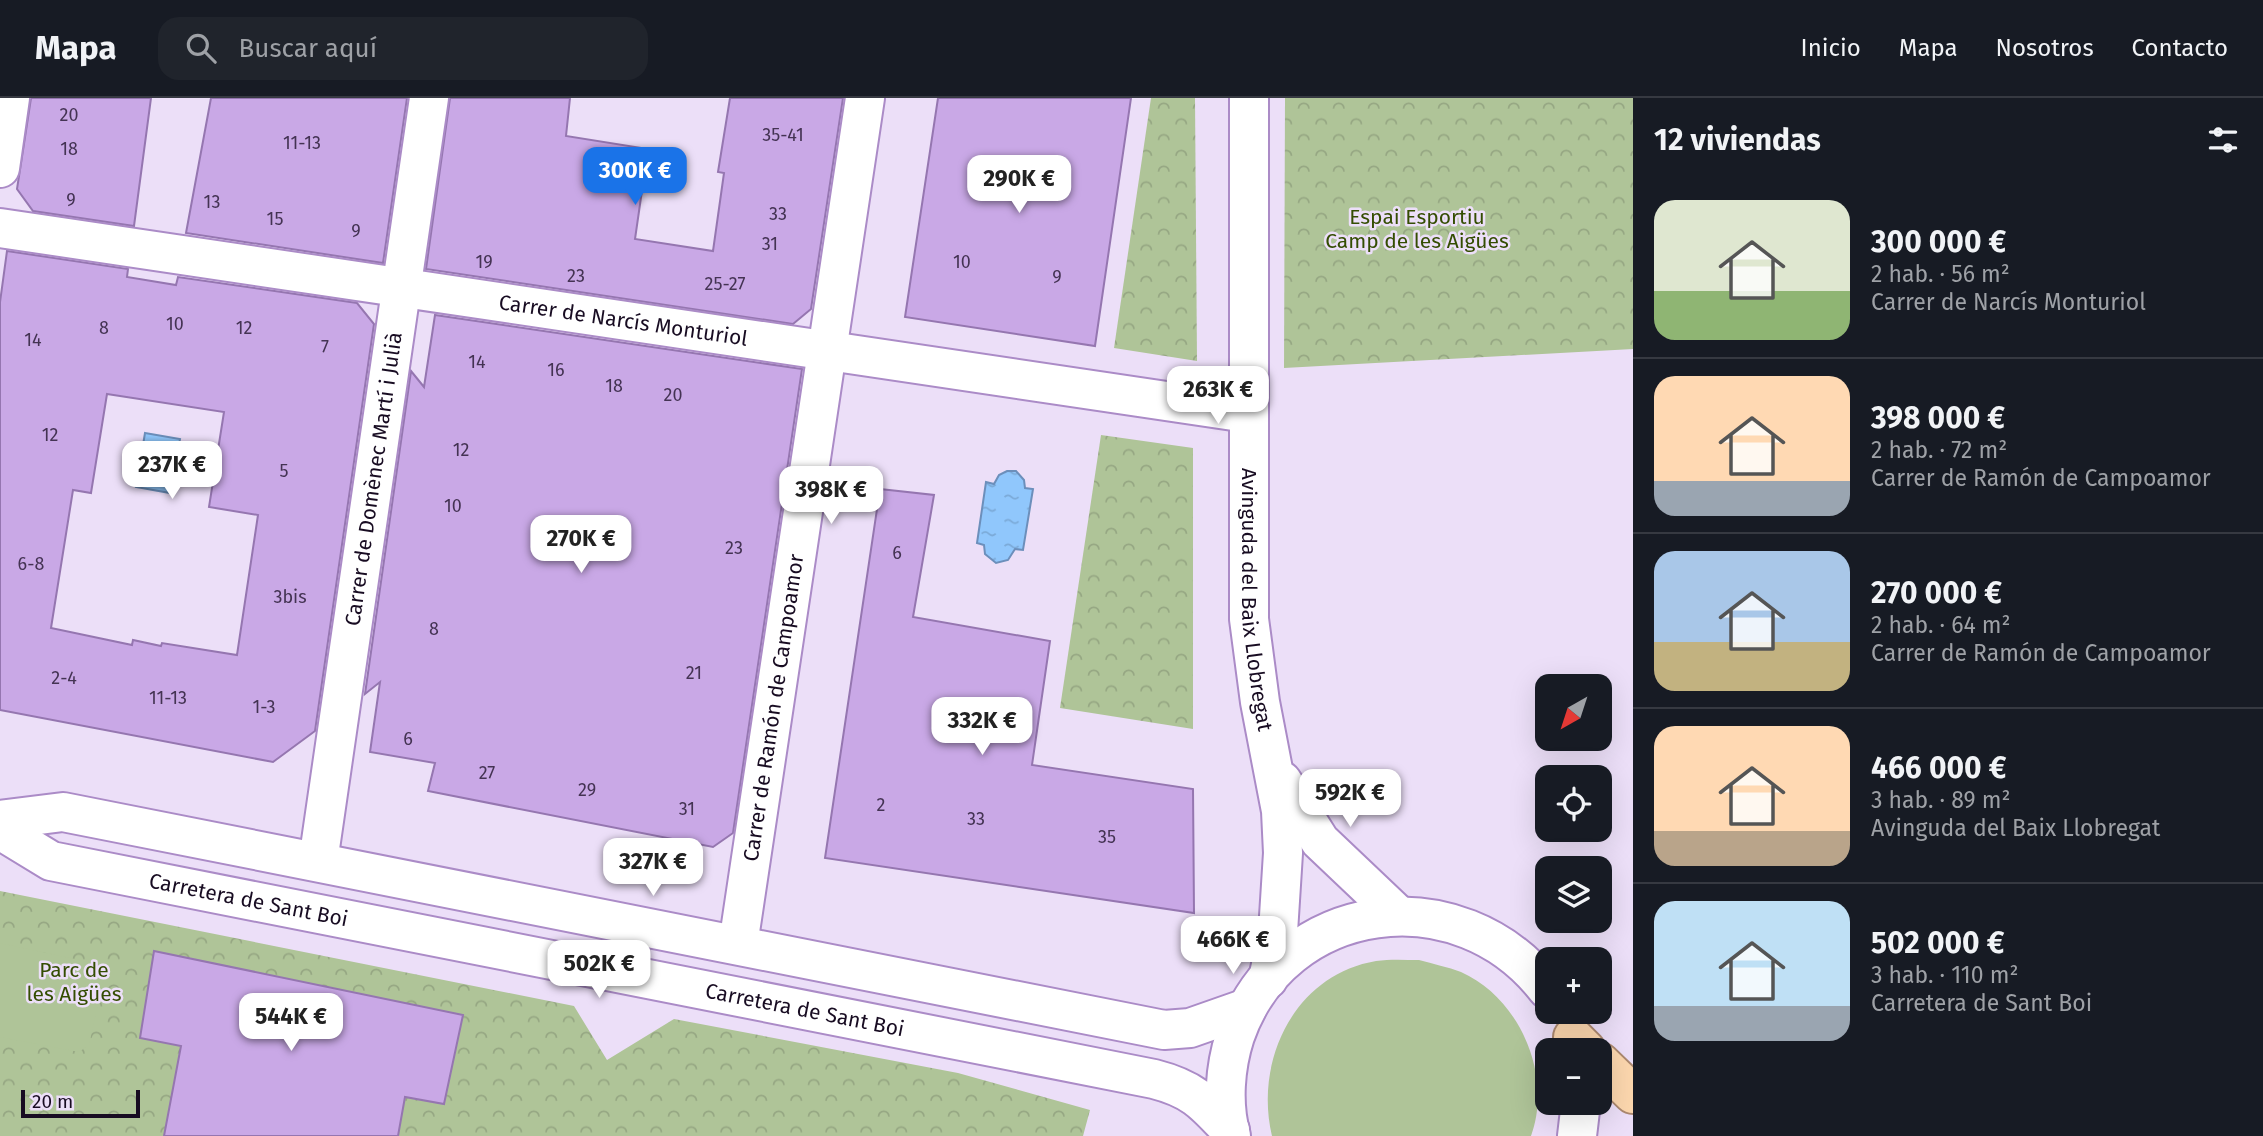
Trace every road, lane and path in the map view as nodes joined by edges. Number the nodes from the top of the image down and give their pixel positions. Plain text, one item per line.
1 (10, 98) edge
2 (429, 98) edge
3 (865, 98) edge
4 (1249, 98) edge
5 (0, 168) edge
6 (0, 228) edge
7 (402, 288) junction
8 (827, 351) junction
9 (1247, 413) junction
10 (1273, 766) junction
11 (0, 820) edge
12 (0, 830) edge
13 (318, 862) junction
14 (1399, 916) junction
15 (738, 945) junction
16 (1535, 976) edge
17 (1257, 993) junction
18 (1612, 1074) edge
19 (1633, 1094) edge
20 (1579, 1115) edge
21 (1230, 1133) edge
22 (1577, 1136) edge

1 - 5 street
2 - 7 street, Carrer de Domènec Martí i Julià
3 - 8 street, Carrer de Ramón de Campoamor
4 - 9 street, Avinguda del Baix Llobregat
6 - 7 street, Carrer de Narcís Monturiol
7 - 8 street, Carrer de Narcís Monturiol
7 - 13 street, Carrer de Domènec Martí i Julià
8 - 9 street, Carrer de Narcís Monturiol
8 - 15 street, Carrer de Ramón de Campoamor
9 - 10 street, Avinguda del Baix Llobregat
10 - 14 street, Avinguda del Baix Llobregat
10 - 17 street, Avinguda del Baix Llobregat
11 - 13 street
12 - 21 street, Carretera de Sant Boi
13 - 15 street
14 - 16 street
14 - 17 street
15 - 17 street
17 - 21 street, Avinguda del Baix Llobregat
18 - 19 highway
20 - 22 street

